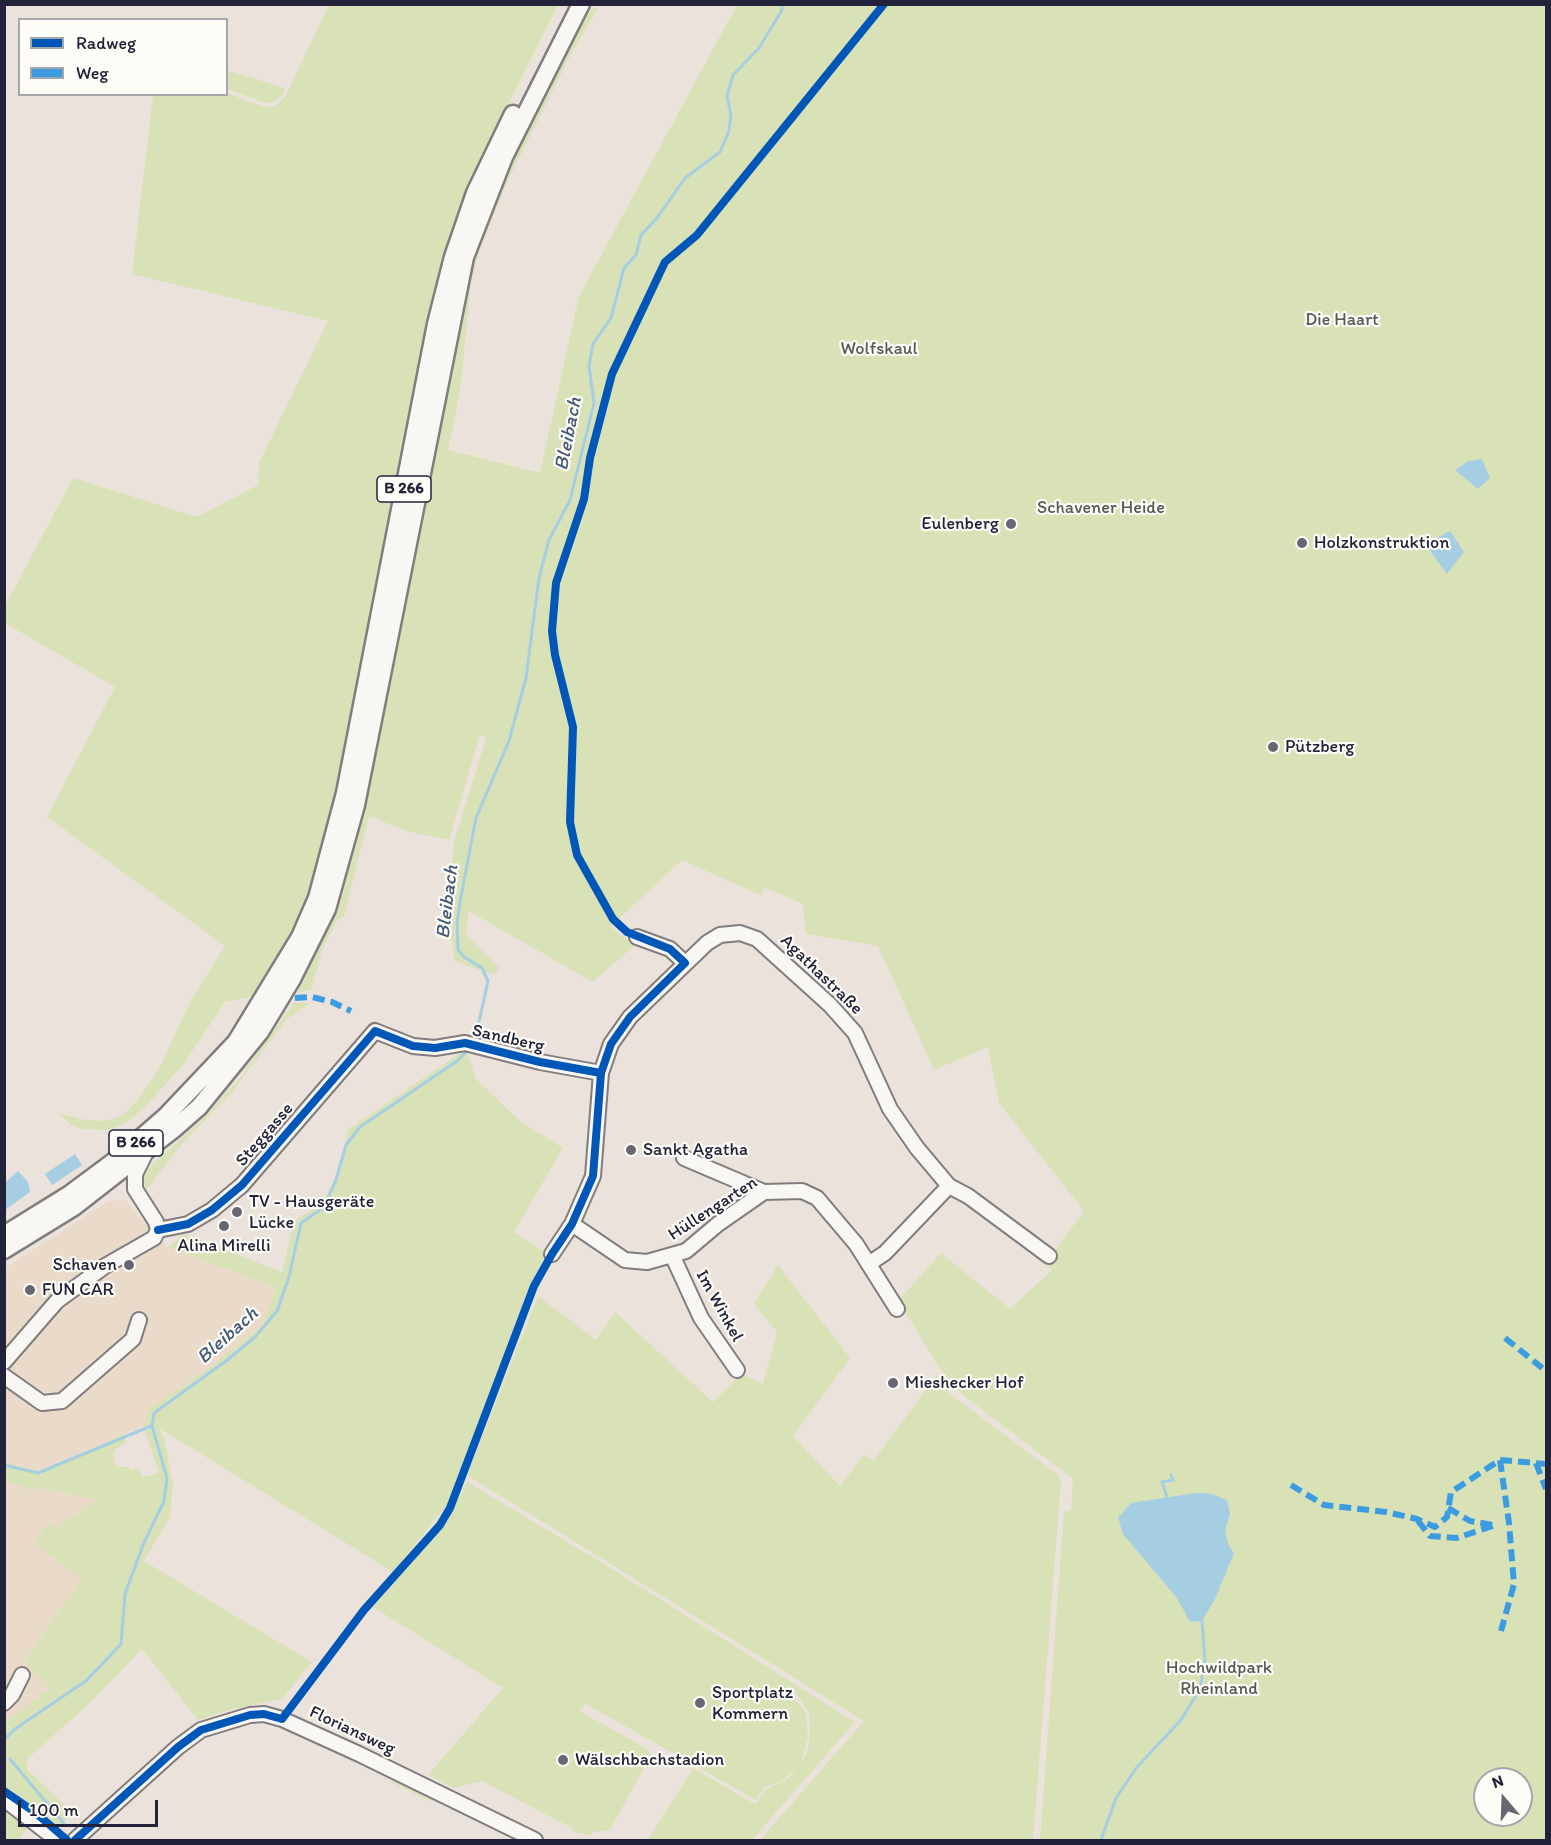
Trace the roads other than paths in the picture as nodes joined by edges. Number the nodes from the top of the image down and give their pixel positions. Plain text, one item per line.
1 (572, 4) edge
2 (581, 4) edge
3 (637, 937) dead end
4 (685, 963) junction
5 (375, 1031) joint
6 (601, 1073) junction
7 (146, 1152) junction
8 (684, 1158) dead end
9 (949, 1186) junction
10 (764, 1192) junction
11 (572, 1224) junction
12 (158, 1230) junction
13 (4, 1235) edge
14 (4, 1250) edge
15 (552, 1254) dead end
16 (1049, 1256) dead end
17 (673, 1257) junction
18 (870, 1263) junction
19 (897, 1309) dead end
20 (139, 1320) dead end
21 (4, 1362) edge
22 (737, 1370) dead end
23 (4, 1376) edge
24 (22, 1675) dead end
25 (4, 1702) edge
26 (4, 1799) edge
27 (57, 1840) edge
28 (75, 1840) edge
29 (535, 1840) edge

1 - 13 main road, B 266
2 - 7 main road, B 266
3 - 4 street
4 - 6 street, Agathastraße
4 - 9 street, Agathastraße
5 - 6 street, Sandberg
5 - 12 street, Steggasse
6 - 11 street, Agathastraße
7 - 12 street
7 - 14 main road, B 266
8 - 10 street
9 - 16 street, Agathastraße
9 - 18 street
10 - 17 street, Hüllengarten
10 - 18 street, Hüllengarten
11 - 15 street, Agathastraße
11 - 17 street, Hüllengarten
12 - 21 street
17 - 22 street, Im Winkel
18 - 19 street, Hüllengarten
20 - 23 street
24 - 25 street
26 - 27 street
28 - 29 street, Floriansweg

